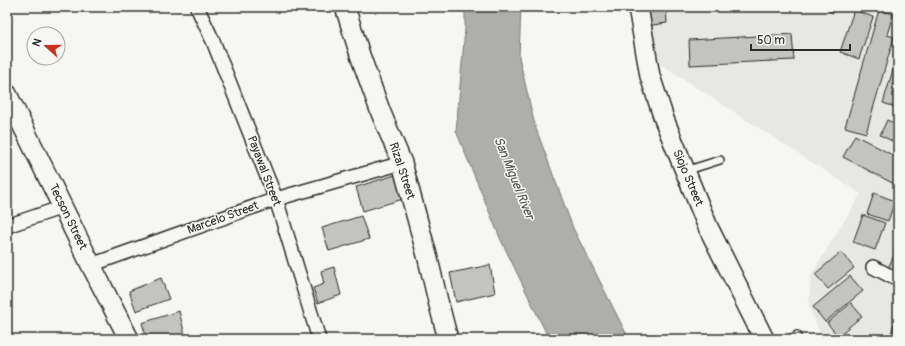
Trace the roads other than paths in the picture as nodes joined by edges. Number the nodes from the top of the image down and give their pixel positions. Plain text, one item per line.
1 (197, 7) edge
2 (345, 7) edge
3 (638, 7) edge
4 (7, 94) edge
5 (720, 160) dead end
6 (402, 163) junction
7 (685, 171) junction
8 (276, 199) junction
9 (63, 207) junction
10 (7, 226) edge
11 (91, 264) junction
12 (873, 267) dead end
13 (898, 280) edge
14 (797, 335) dead end
15 (130, 339) edge
16 (319, 339) edge
17 (448, 339) edge
18 (764, 339) edge
19 (790, 339) edge

1 - 8 street, Payawal Street
2 - 6 street, Rizal Street
3 - 7 street, Siojo Street
4 - 9 street, Tecson Street
5 - 7 lane
6 - 8 street, Marcelo Street
6 - 17 street, Rizal Street
7 - 18 street, Siojo Street
8 - 11 street, Marcelo Street
8 - 16 street, Payawal Street
9 - 10 street
9 - 11 street, Tecson Street
11 - 15 street, Tecson Street
12 - 13 street
14 - 19 lane

